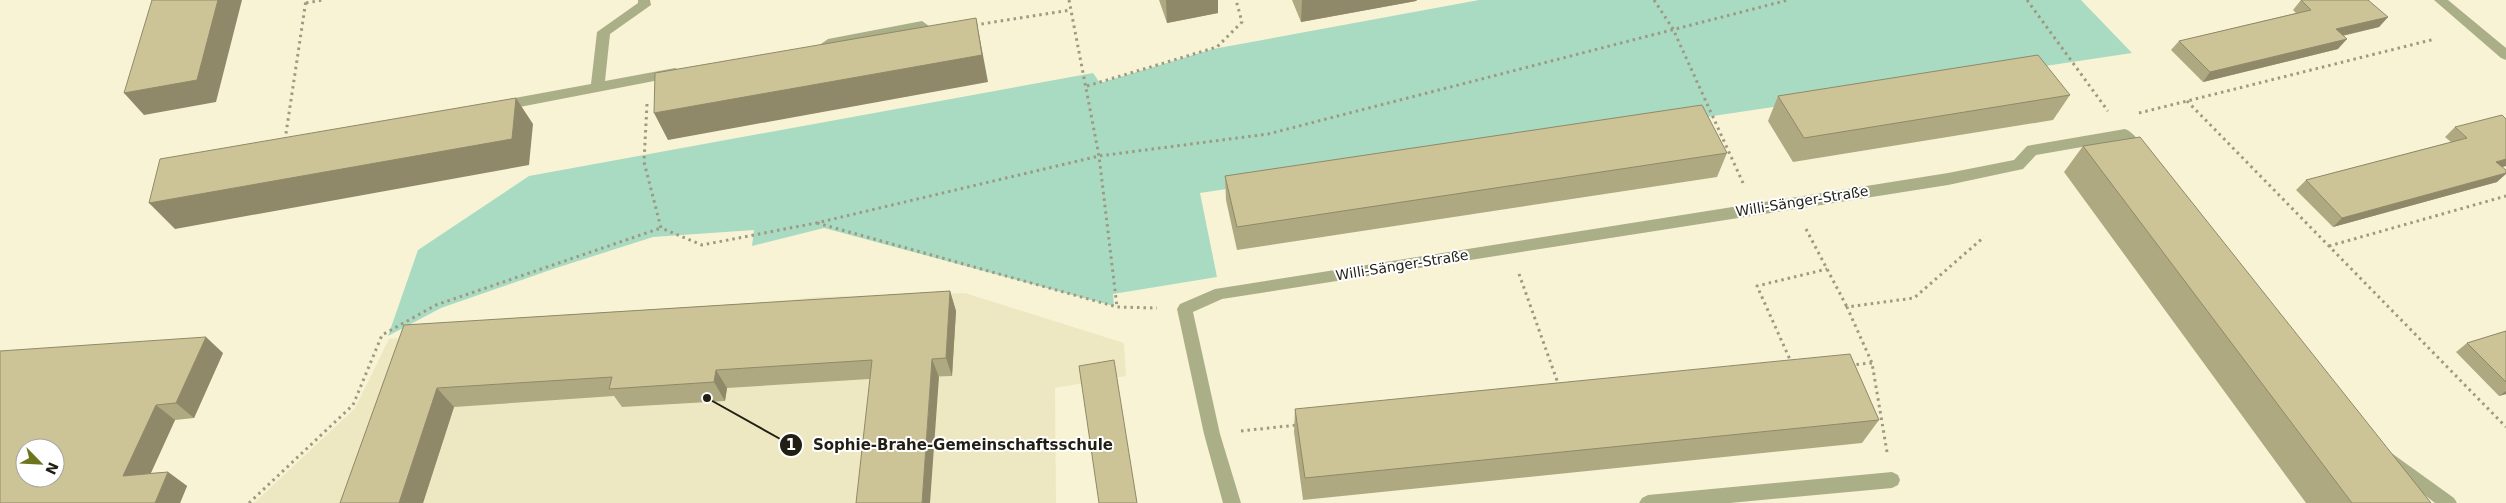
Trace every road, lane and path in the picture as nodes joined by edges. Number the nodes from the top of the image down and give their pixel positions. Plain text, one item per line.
1 (323, 0) edge
2 (644, 0) edge
3 (1069, 0) edge
4 (1236, 0) edge
5 (1654, 0) edge
6 (1788, 0) edge
7 (2027, 0) edge
8 (2440, 0) edge
9 (306, 2) edge
10 (1071, 10) junction
11 (973, 25) edge
12 (922, 26) edge
13 (1673, 29) junction
14 (2435, 39) dead end
15 (815, 46) edge
16 (2506, 55) edge
17 (688, 71) edge
18 (648, 79) junction
19 (1087, 86) junction
20 (597, 89) junction
21 (2187, 101) junction
22 (490, 107) edge
23 (2114, 119) junction
24 (2125, 134) junction
25 (276, 144) edge
26 (1099, 156) junction
27 (2150, 165) edge
28 (2506, 196) edge
29 (1792, 202) junction
30 (1755, 208) junction
31 (816, 223) junction
32 (661, 228) junction
33 (1984, 237) dead end
34 (2329, 246) junction
35 (1510, 248) junction
36 (1827, 269) junction
37 (1117, 307) junction
38 (1847, 307) junction
39 (1185, 309) junction
40 (1872, 363) junction
41 (1843, 366) edge
42 (1795, 371) edge
43 (1562, 396) edge
44 (2506, 418) edge
45 (2499, 420) junction
46 (1299, 424) edge
47 (2506, 427) edge
48 (1212, 434) junction
49 (2381, 452) edge
50 (1892, 480) joint
51 (249, 503) edge
52 (1232, 503) edge
53 (1648, 503) edge
54 (2448, 503) edge

1 - 9 path
2 - 20 street
3 - 10 path
4 - 19 path
5 - 13 path
6 - 13 path
7 - 23 path
8 - 16 street
9 - 25 path
10 - 11 path
10 - 19 path
12 - 15 street
13 - 26 path
13 - 30 path
14 - 21 path
17 - 18 street
18 - 20 street
18 - 32 path
19 - 26 path
20 - 22 street
21 - 23 path
21 - 34 path
23 - 24 path
24 - 27 street
24 - 29 street, Willi-Sänger-Straße
26 - 31 path
26 - 37 path
28 - 34 path
29 - 30 street, Willi-Sänger-Straße
29 - 36 path
30 - 35 street, Willi-Sänger-Straße
31 - 32 path
31 - 37 path
32 - 51 path
33 - 38 path
34 - 45 path
35 - 39 street, Willi-Sänger-Straße
35 - 43 path
36 - 38 path
36 - 42 path
37 - 39 path
38 - 40 path
39 - 48 street
40 - 41 path
40 - 50 path
44 - 45 path
45 - 47 path
46 - 48 path
48 - 52 street
49 - 54 street
50 - 53 street

